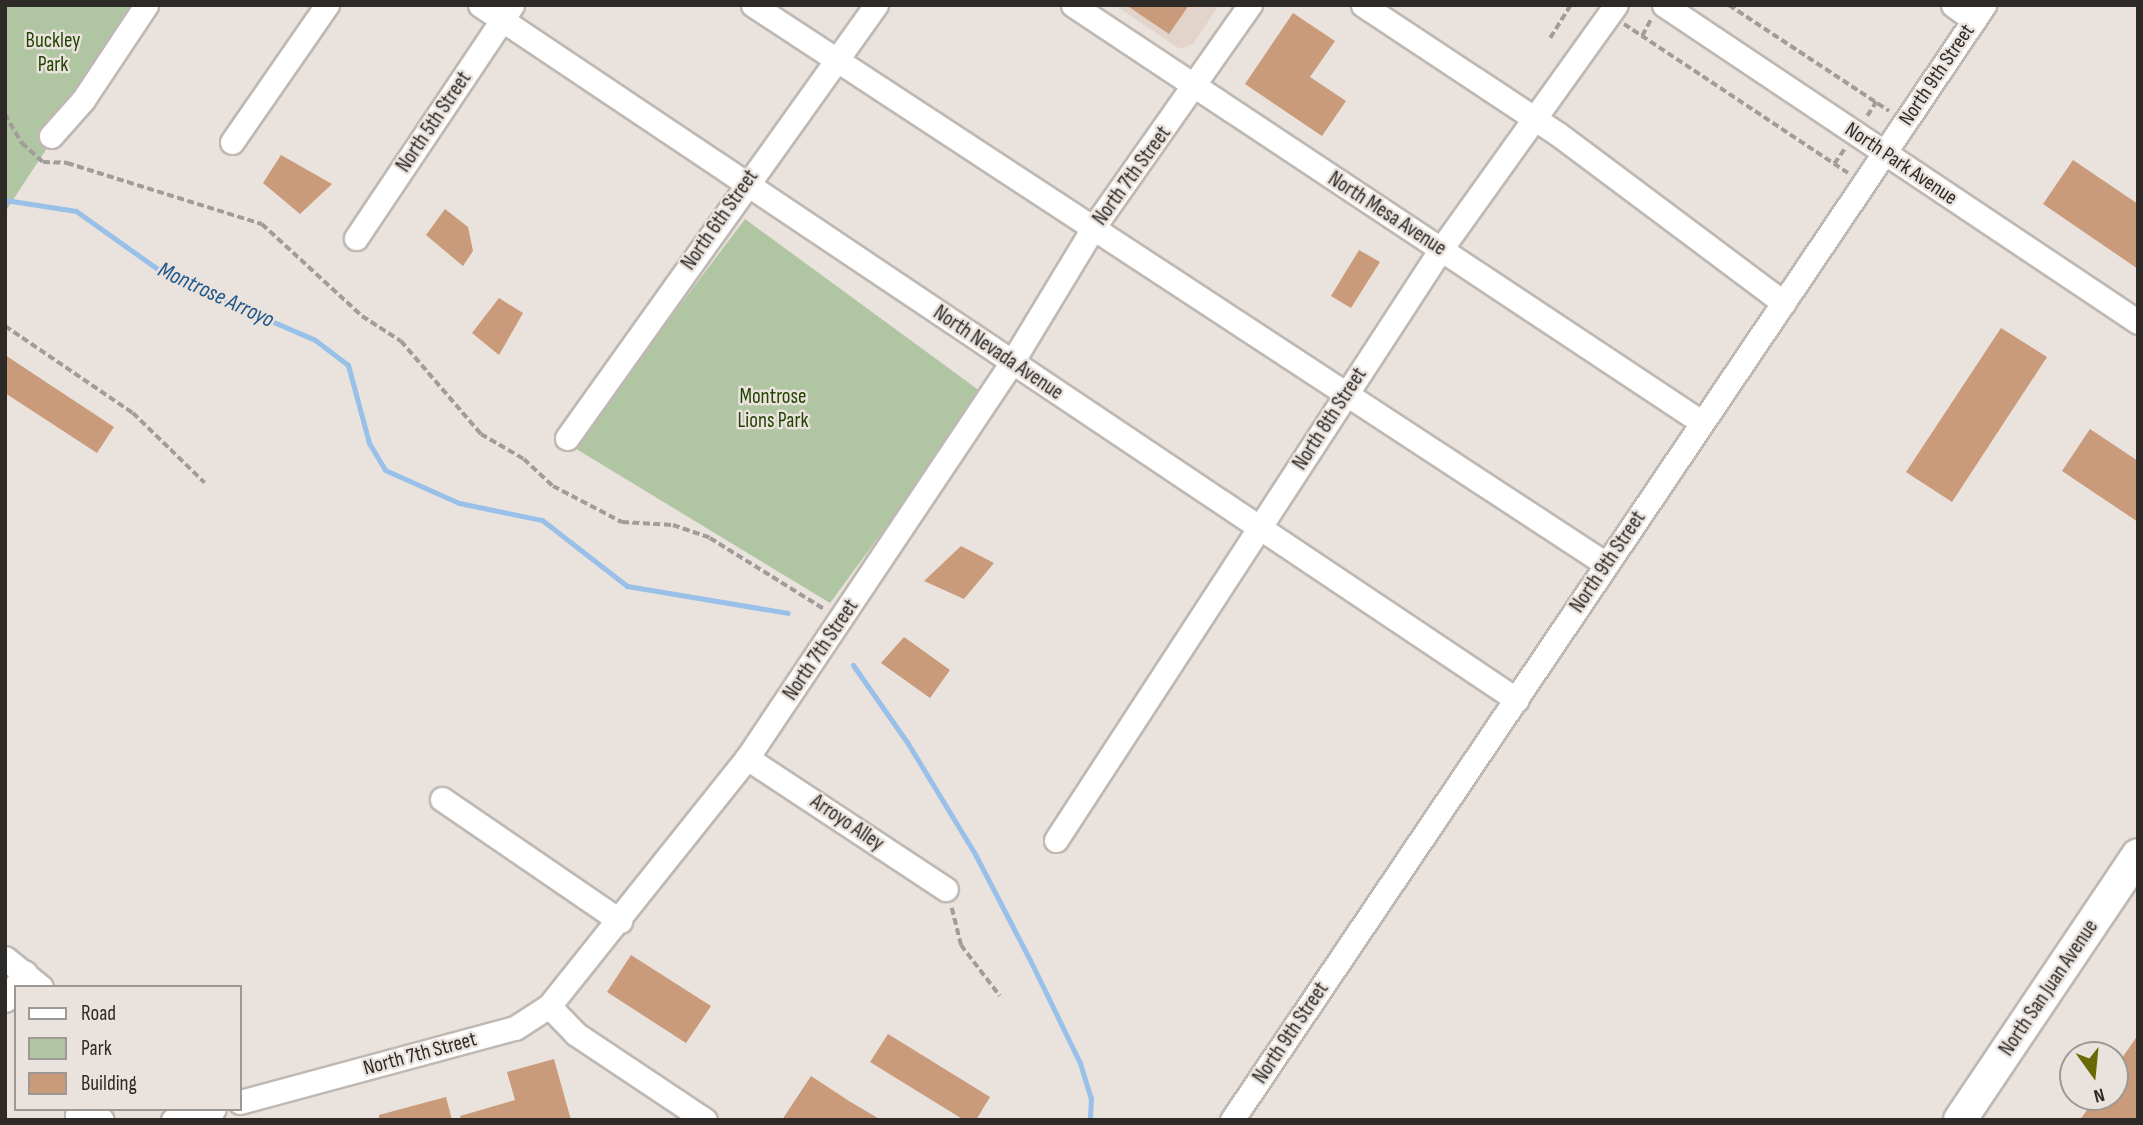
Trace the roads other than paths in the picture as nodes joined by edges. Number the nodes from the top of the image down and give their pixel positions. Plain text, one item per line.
1 (146, 5) edge
2 (327, 5) edge
3 (480, 5) edge
4 (753, 5) edge
5 (876, 5) edge
6 (1073, 5) edge
7 (1250, 5) edge
8 (1363, 5) edge
9 (1664, 5) edge
10 (1953, 5) edge
11 (1613, 10) edge
12 (507, 13) edge
13 (1979, 13) edge
14 (838, 61) junction
15 (1195, 87) junction
16 (1537, 121) junction
17 (51, 136) dead end
18 (232, 142) dead end
19 (1883, 153) junction
20 (745, 183) junction
21 (1093, 228) junction
22 (356, 238) dead end
23 (1441, 249) junction
24 (1784, 303) junction
25 (2138, 322) edge
26 (1012, 362) junction
27 (1345, 393) junction
28 (1701, 422) junction
29 (567, 438) dead end
30 (1261, 528) junction
31 (1606, 564) junction
32 (1517, 700) junction
33 (747, 758) junction
34 (442, 799) dead end
35 (1056, 841) dead end
36 (2138, 855) edge
37 (946, 889) road end
38 (620, 921) junction
39 (5, 958) edge
40 (33, 979) edge
41 (550, 1006) junction
42 (242, 1101) edge
43 (207, 1111) edge
44 (77, 1115) edge
45 (102, 1120) edge
46 (173, 1120) edge
47 (705, 1120) edge
48 (1232, 1120) edge
49 (1959, 1120) edge

1 - 17 street
2 - 18 street
3 - 12 street, North Nevada Avenue
4 - 14 street
5 - 14 street, North 6th Street
6 - 15 street, North Mesa Avenue
7 - 15 street, North 7th Street
8 - 16 street
9 - 19 street, North Park Avenue
10 - 13 street
11 - 16 street, North 8th Street
12 - 20 street, North Nevada Avenue
12 - 22 street, North 5th Street
13 - 19 street, North 9th Street
14 - 20 street, North 6th Street
14 - 21 street
15 - 21 street, North 7th Street
15 - 23 street, North Mesa Avenue
16 - 23 street, North 8th Street
16 - 24 street
19 - 24 street, North 9th Street
19 - 25 street, North Park Avenue
20 - 26 street, North Nevada Avenue
20 - 29 street, North 6th Street
21 - 26 street, North 7th Street
21 - 27 street
23 - 27 street, North 8th Street
23 - 28 street, North Mesa Avenue
24 - 28 street, North 9th Street
26 - 30 street, North Nevada Avenue
26 - 33 street, North 7th Street
27 - 30 street, North 8th Street
27 - 31 street
28 - 31 street, North 9th Street
30 - 32 street, North Nevada Avenue
30 - 35 street, North 8th Street
31 - 32 street, North 9th Street
32 - 48 street, North 9th Street
33 - 37 street, Arroyo Alley
33 - 38 street, North 7th Street
34 - 38 street
36 - 49 highway, North San Juan Avenue
38 - 41 street, North 7th Street
39 - 40 street
41 - 42 street, North 7th Street
41 - 47 street
43 - 46 street
44 - 45 street

